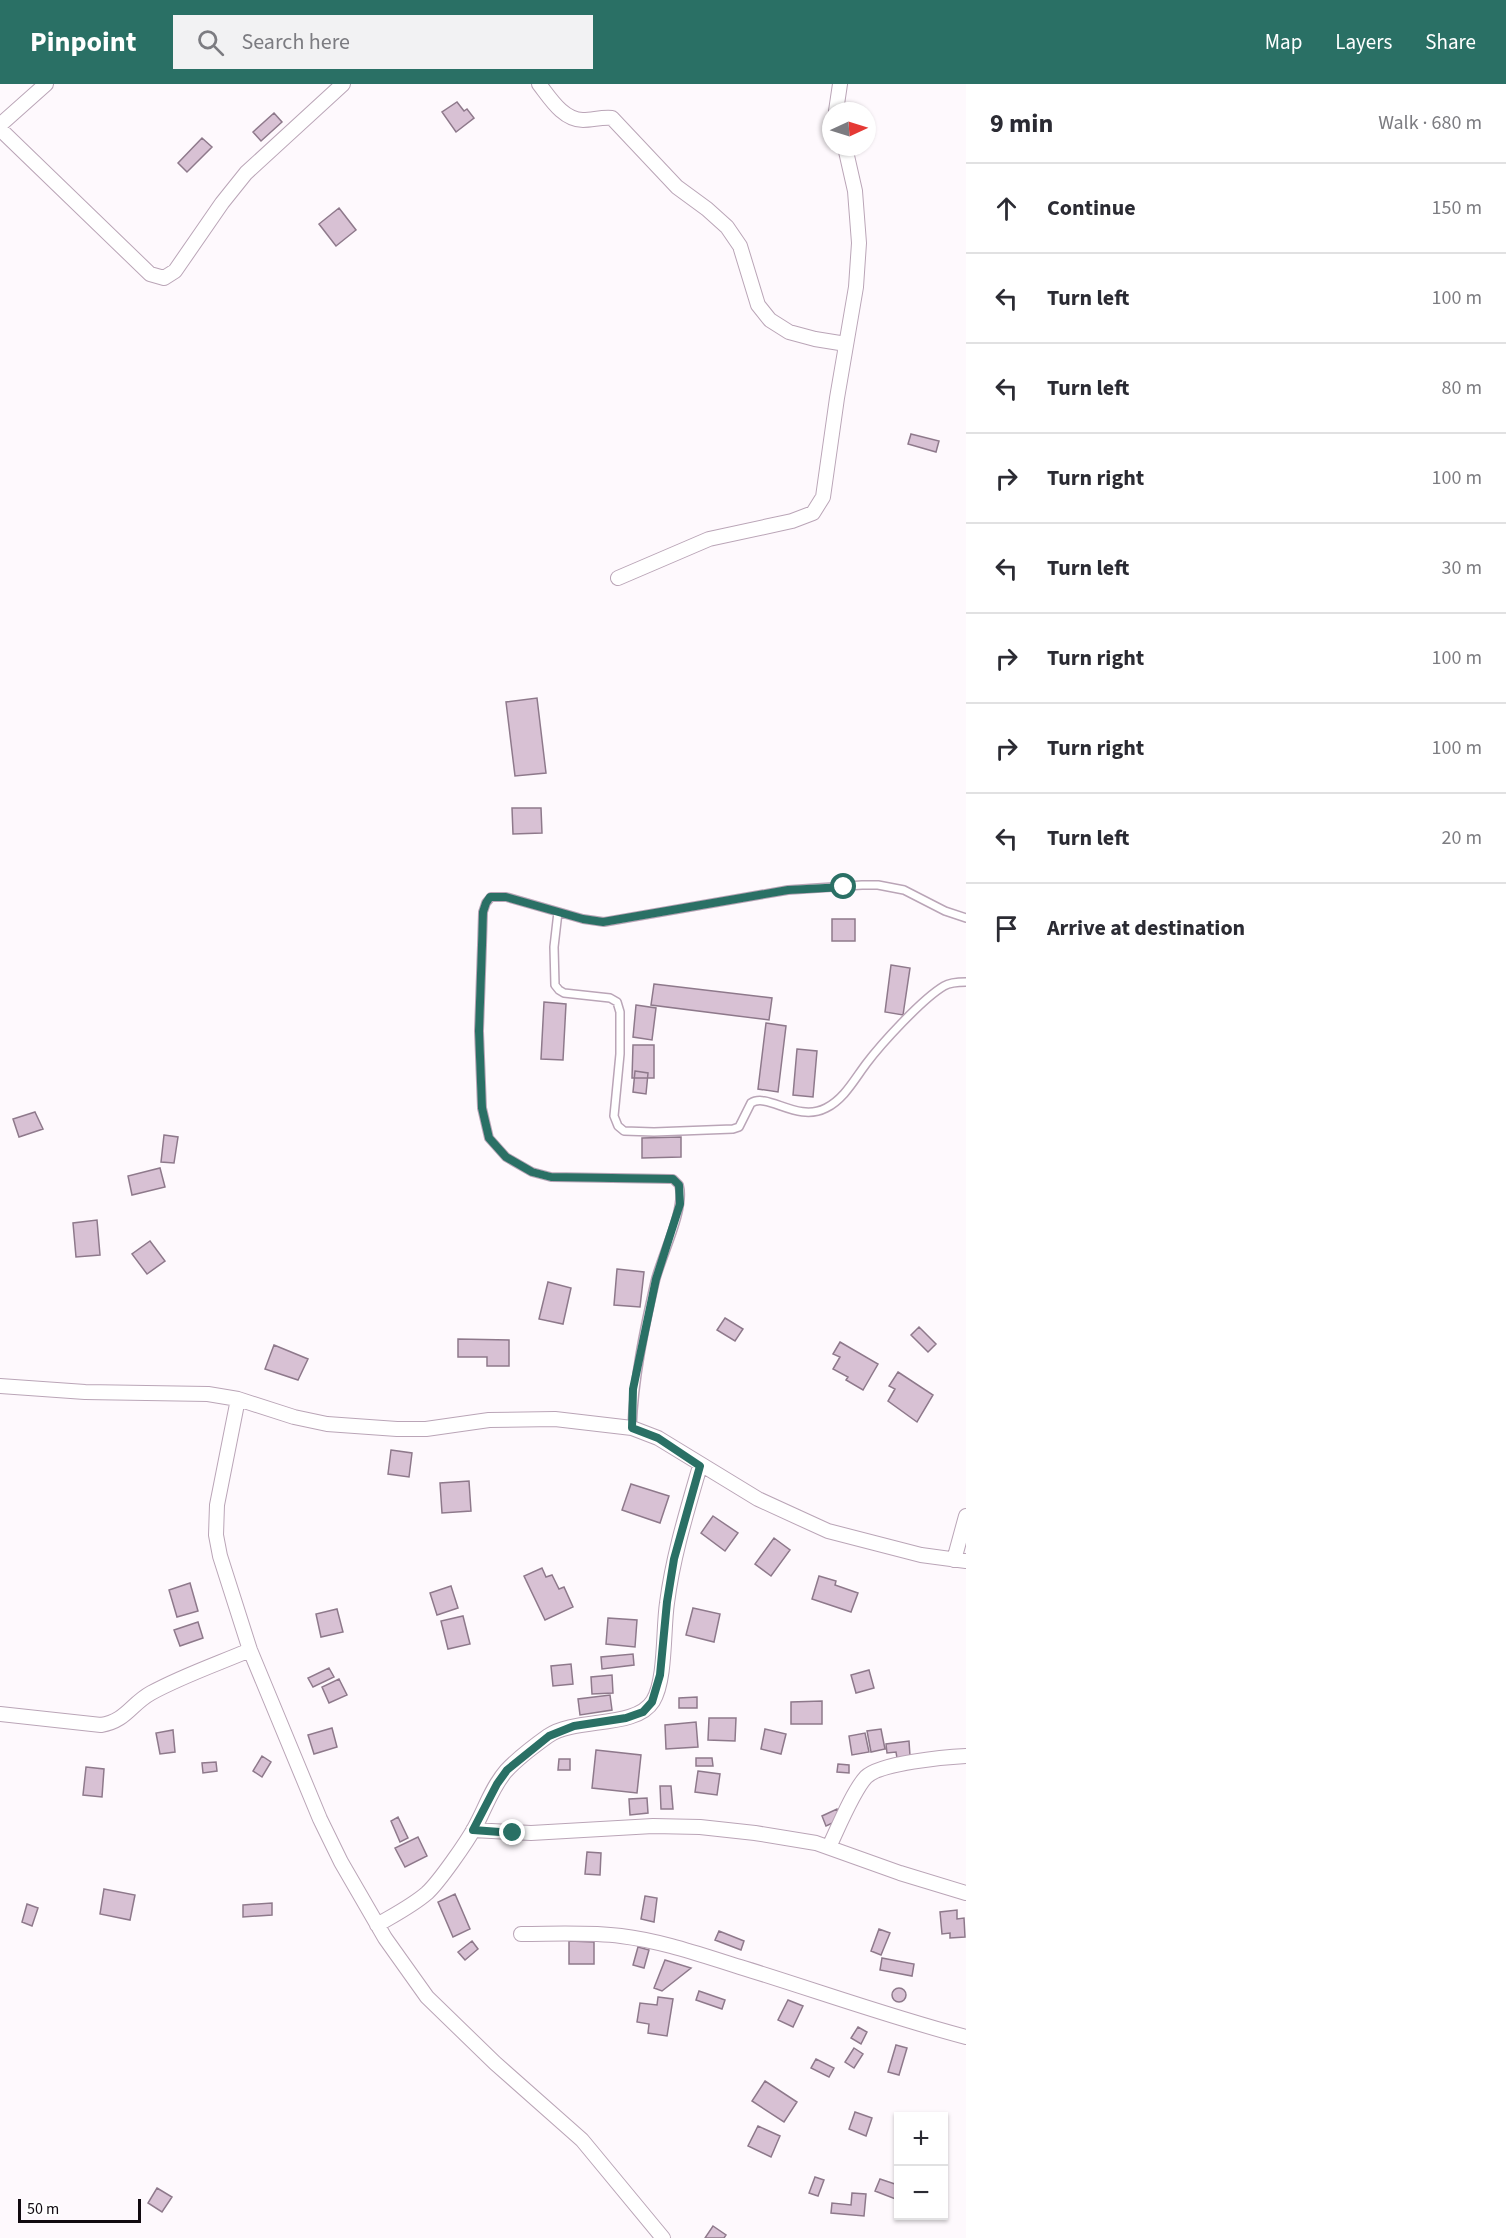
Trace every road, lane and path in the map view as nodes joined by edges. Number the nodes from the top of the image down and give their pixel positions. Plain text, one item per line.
1 (46, 84) edge
2 (343, 84) edge
3 (539, 84) edge
4 (840, 84) edge
5 (837, 102) edge
6 (0, 127) edge
7 (847, 156) edge
8 (846, 344) junction
9 (618, 578) dead end
10 (558, 912) junction
11 (966, 918) edge
12 (966, 982) edge
13 (0, 1386) edge
14 (238, 1399) junction
15 (632, 1428) junction
16 (700, 1466) junction
17 (966, 1516) edge
18 (960, 1560) edge
19 (250, 1650) junction
20 (0, 1714) edge
21 (966, 1756) edge
22 (473, 1830) junction
23 (829, 1847) junction
24 (966, 1893) edge
25 (377, 1925) junction
26 (521, 1934) dead end
27 (966, 2037) edge
28 (663, 2238) edge

1 - 6 street
2 - 6 street
3 - 8 street
4 - 5 street
7 - 8 street
8 - 9 street
10 - 11 lane
10 - 12 lane
10 - 15 lane
13 - 14 street
14 - 15 street
14 - 19 street
15 - 16 street
16 - 18 street
16 - 22 street
17 - 18 street
19 - 20 street
19 - 25 street
21 - 23 street
22 - 23 street
22 - 25 street
23 - 24 street
25 - 28 street
26 - 27 street

